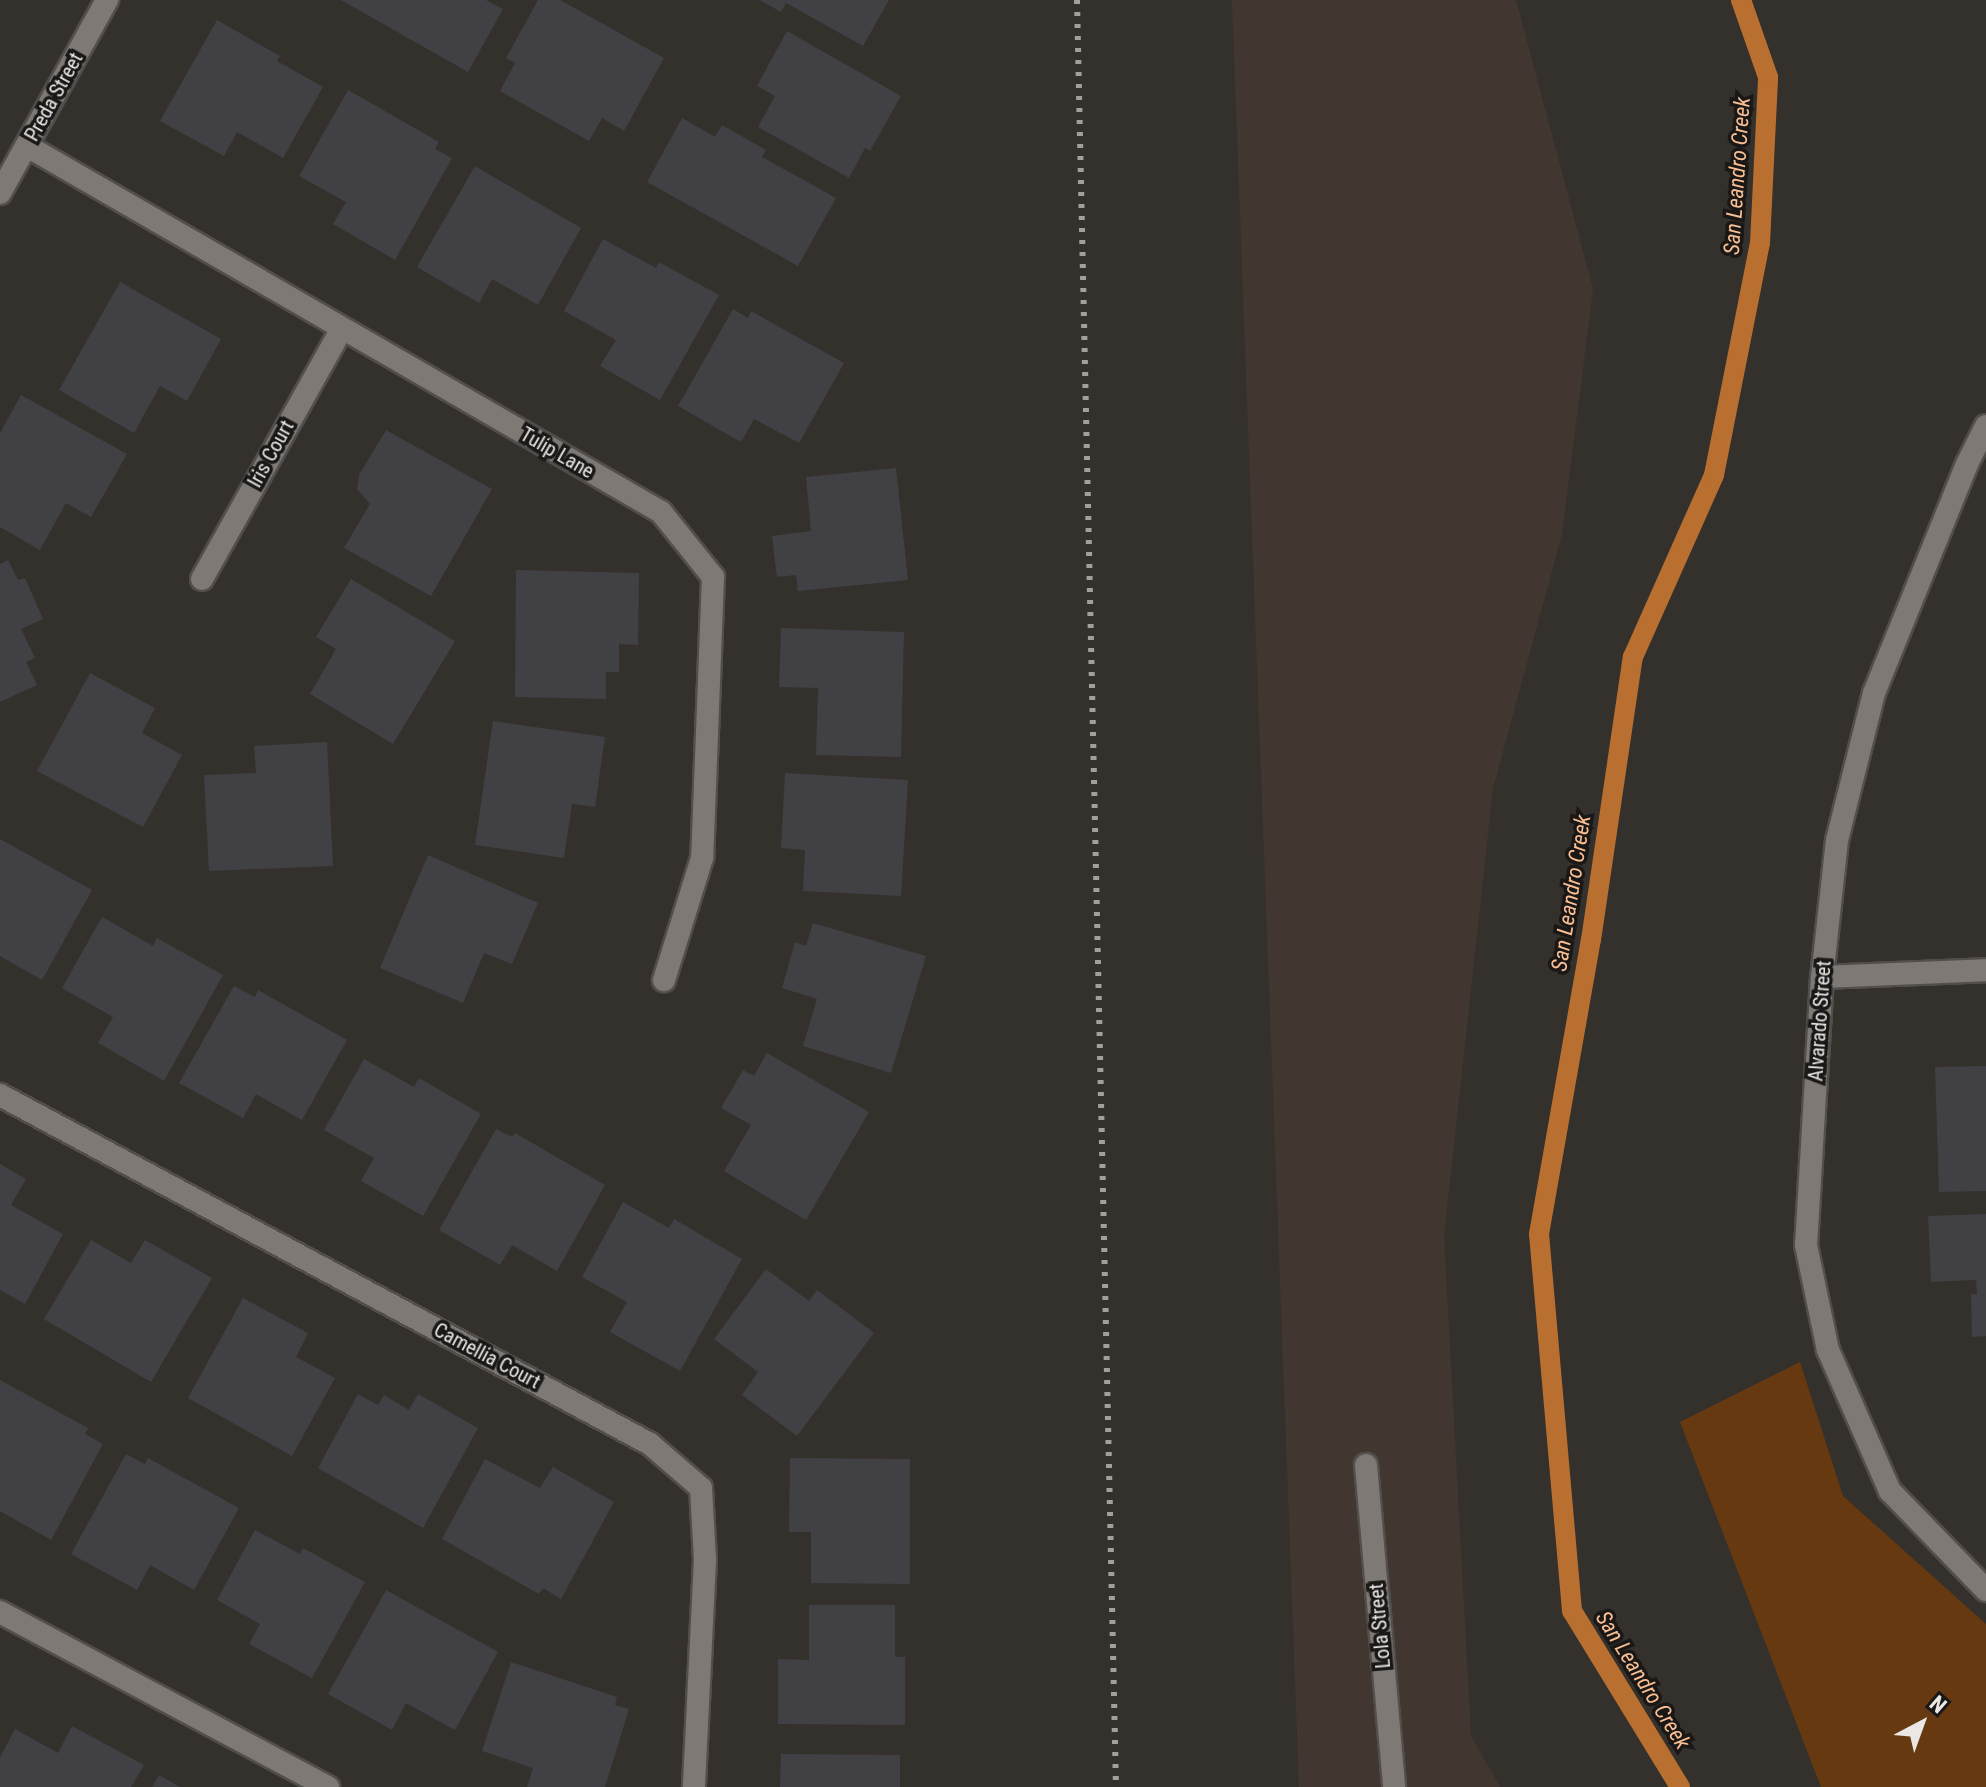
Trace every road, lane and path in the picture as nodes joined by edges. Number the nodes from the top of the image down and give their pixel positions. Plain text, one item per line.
1 (107, 0) edge
2 (27, 146) junction
3 (0, 193) edge
4 (341, 330) junction
5 (1986, 426) edge
6 (202, 579) dead end
7 (1986, 970) edge
8 (1822, 977) junction
9 (664, 980) dead end
10 (0, 1095) edge
11 (1366, 1465) dead end
12 (1986, 1590) edge
13 (0, 1612) edge
14 (328, 1787) edge
15 (694, 1787) edge
16 (1394, 1787) edge

1 - 2 street, Preda Street
2 - 3 street, Preda Street
2 - 4 street, Tulip Lane
4 - 6 street, Iris Court
4 - 9 street, Tulip Lane
5 - 8 street, Alvarado Street
7 - 8 street
8 - 12 street, Alvarado Street
10 - 15 street, Camellia Court
11 - 16 street, Lola Street
13 - 14 street

